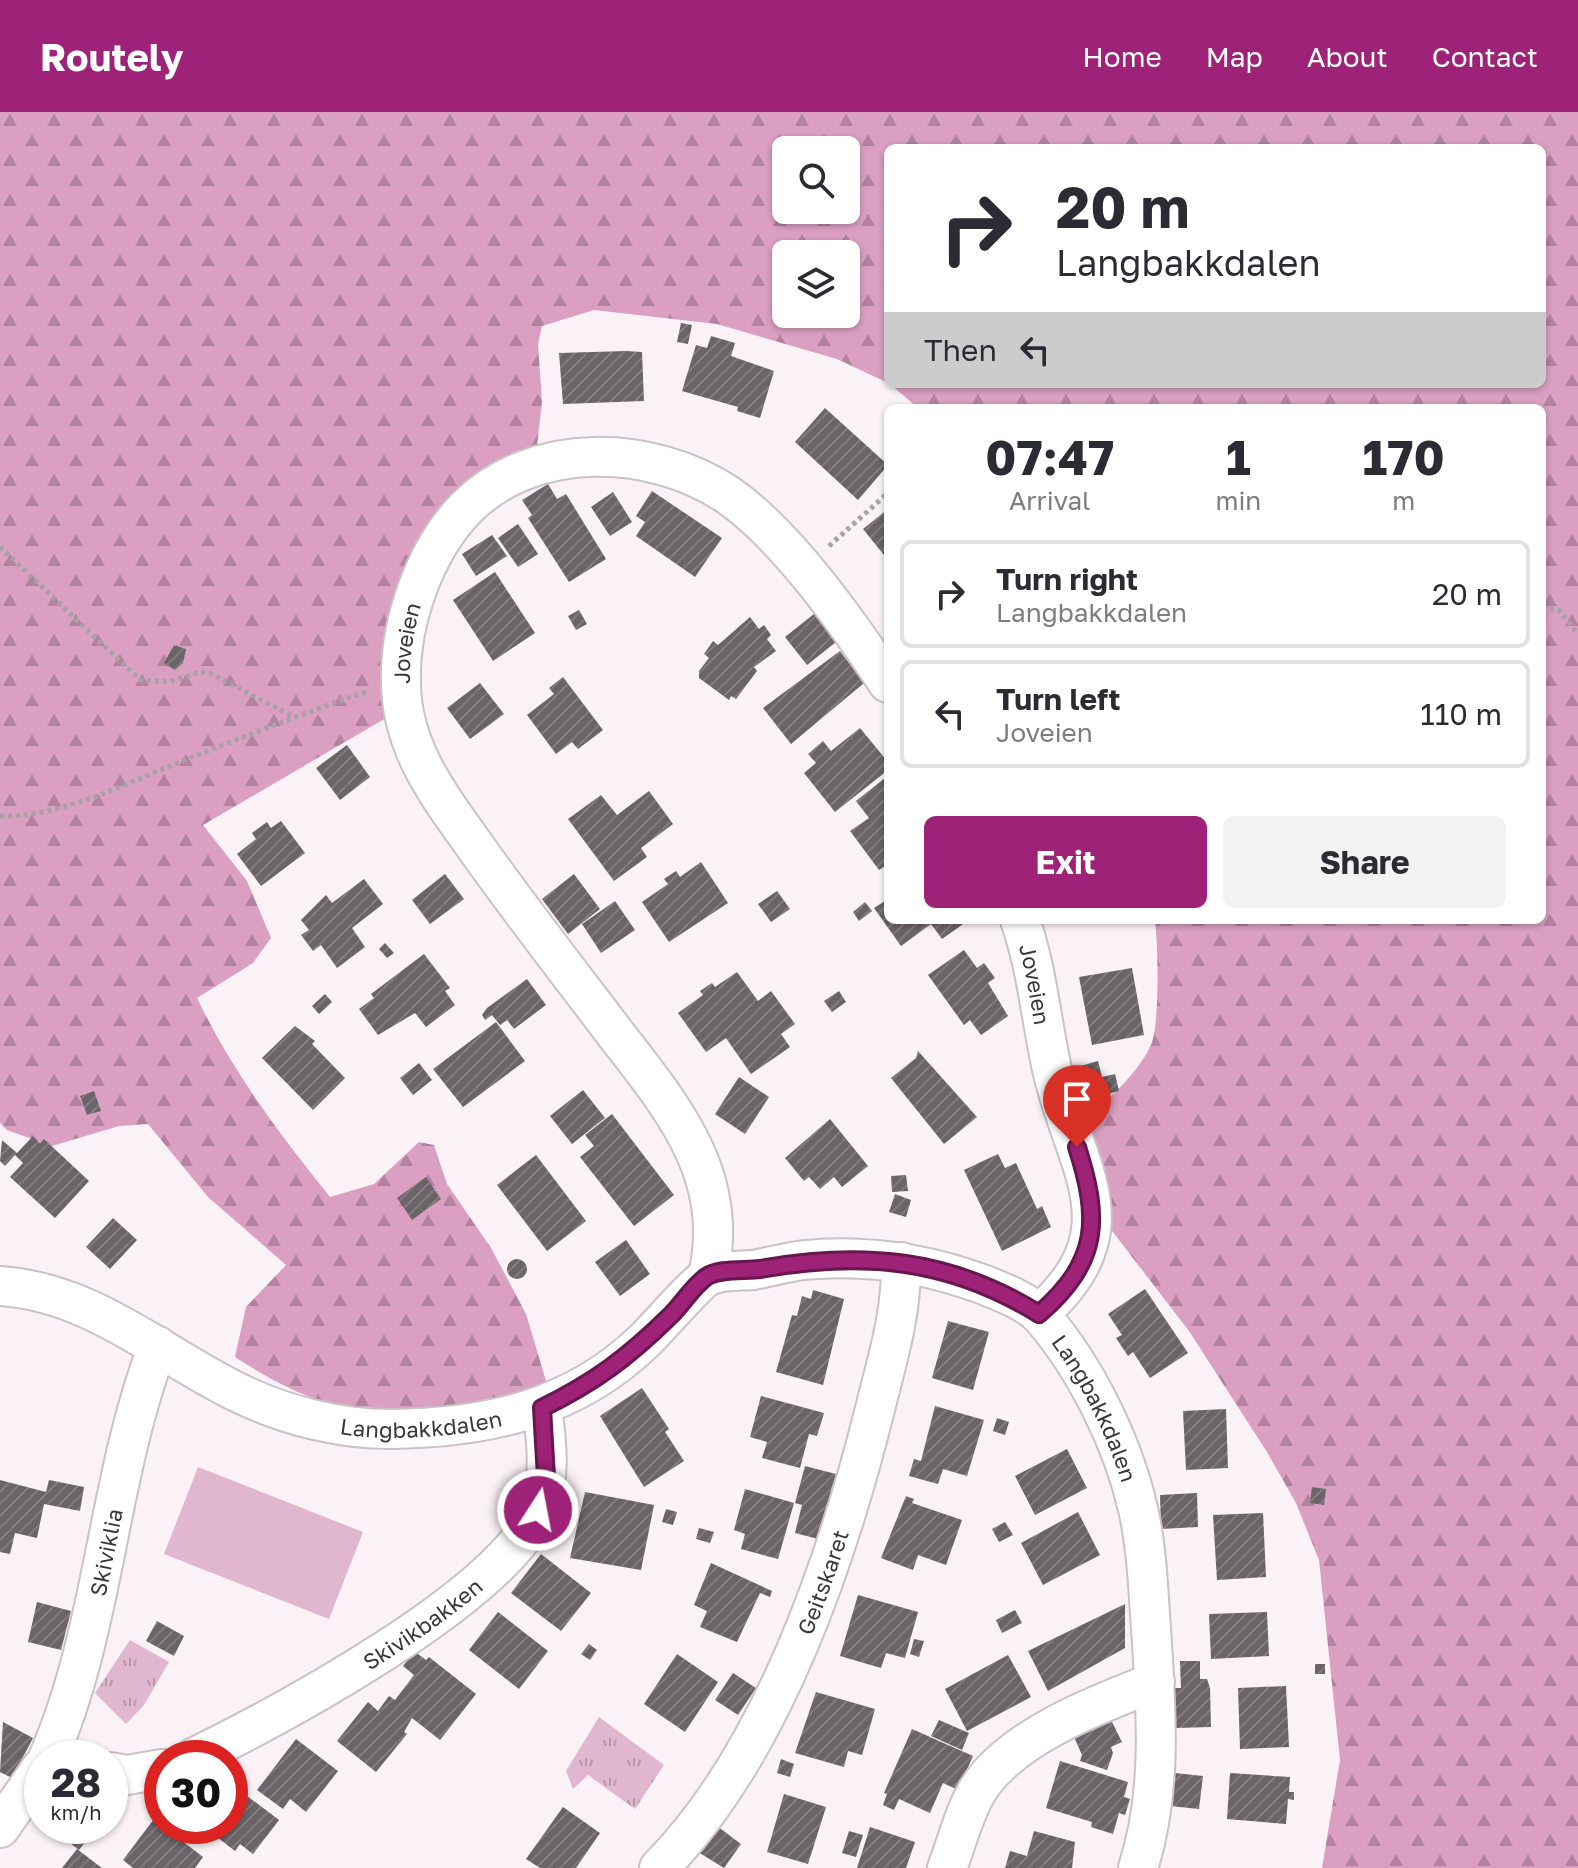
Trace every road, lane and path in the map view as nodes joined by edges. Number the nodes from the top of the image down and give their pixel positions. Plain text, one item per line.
1 (884, 497) edge
2 (0, 547) edge
3 (803, 569) junction
4 (1546, 608) edge
5 (1578, 634) edge
6 (884, 678) edge
7 (401, 684) junction
8 (293, 717) junction
9 (0, 816) edge
10 (1021, 924) edge
11 (901, 1262) junction
12 (708, 1275) junction
13 (0, 1286) edge
14 (1039, 1314) junction
15 (158, 1346) junction
16 (542, 1408) junction
17 (1155, 1682) junction
18 (56, 1740) edge
19 (225, 1740) edge
20 (24, 1793) edge
21 (0, 1828) edge
22 (659, 1868) edge
23 (947, 1868) edge
24 (1138, 1868) edge

1 - 3 path
2 - 8 path
3 - 6 street, Joveien
3 - 7 street, Joveien
4 - 5 path
7 - 8 path
7 - 12 street, Joveien
8 - 9 path
10 - 14 street, Joveien
11 - 12 street, Langbakkdalen
11 - 14 street, Langbakkdalen
11 - 22 street, Geitskaret
12 - 16 street, Langbakkdalen
13 - 15 street, Langbakkdalen
14 - 17 street, Langbakkdalen
15 - 16 street, Langbakkdalen
15 - 18 street, Skiviklia
16 - 19 street, Skivikbakken
17 - 23 street
17 - 24 street, Langbakkdalen
20 - 21 street

